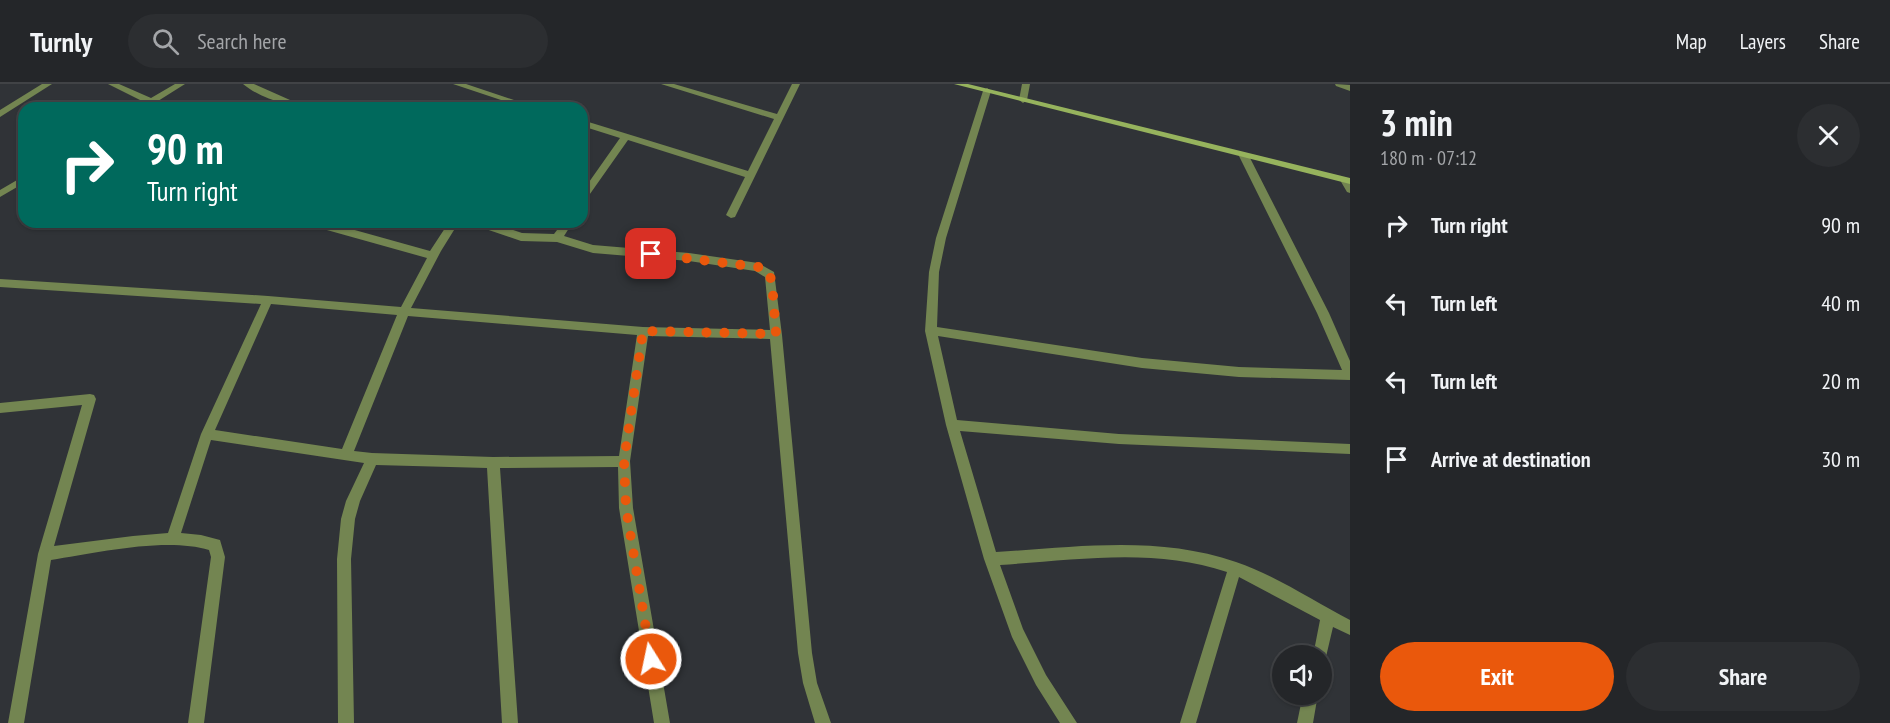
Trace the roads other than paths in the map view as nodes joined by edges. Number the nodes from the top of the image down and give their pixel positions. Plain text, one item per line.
1 (48, 84) edge
2 (112, 84) edge
3 (181, 84) edge
4 (247, 84) edge
5 (457, 84) edge
6 (665, 84) edge
7 (796, 84) edge
8 (958, 84) edge
9 (1026, 84) edge
10 (1339, 84) edge
11 (1350, 88) edge
12 (987, 91) junction
13 (1023, 100) junction
14 (152, 101) joint
15 (19, 102) edge
16 (287, 102) edge
17 (515, 102) edge
18 (18, 103) edge
19 (0, 114) edge
20 (780, 118) junction
21 (588, 125) edge
22 (626, 136) junction
23 (1244, 156) junction
24 (751, 175) junction
25 (588, 180) edge
26 (1348, 180) edge
27 (593, 181) junction
28 (18, 183) edge
29 (588, 189) edge
30 (1350, 190) edge
31 (0, 194) edge
32 (731, 215) dead end
33 (334, 228) edge
34 (450, 228) edge
35 (495, 228) edge
36 (563, 228) edge
37 (557, 238) junction
38 (431, 255) junction
39 (0, 282) edge
40 (268, 300) junction
41 (404, 312) junction
42 (643, 331) junction
43 (931, 331) junction
44 (776, 334) junction
45 (1350, 375) edge
46 (0, 408) edge
47 (952, 425) junction
48 (207, 434) junction
49 (1350, 449) edge
50 (346, 454) junction
51 (372, 459) junction
52 (624, 461) junction
53 (492, 463) junction
54 (173, 538) junction
55 (45, 554) junction
56 (991, 559) junction
57 (1235, 568) junction
58 (1328, 617) junction
59 (1350, 628) edge
60 (1322, 645) edge
61 (1309, 705) edge
62 (16, 723) edge
63 (196, 723) edge
64 (346, 723) edge
65 (510, 723) edge
66 (662, 723) edge
67 (823, 723) edge
68 (1069, 723) edge
69 (1188, 723) edge
70 (1305, 723) edge

1 - 15 street
2 - 14 street
3 - 14 street
4 - 16 street
5 - 17 street
6 - 20 street
7 - 20 street
8 - 12 street
9 - 13 street
10 - 11 street
12 - 13 street
12 - 43 street
13 - 23 street
18 - 19 street
20 - 24 street
21 - 22 street
22 - 24 street
22 - 27 street
23 - 26 street
23 - 45 street
24 - 32 street
25 - 27 street
26 - 30 street
27 - 29 street
28 - 31 street
33 - 38 street
34 - 38 street
35 - 37 street
36 - 37 street
37 - 44 street
38 - 41 street
39 - 40 street
40 - 41 street
40 - 48 street
41 - 42 street
41 - 50 street
42 - 44 street
42 - 52 street
43 - 45 street
43 - 47 street
44 - 67 street
46 - 55 street
47 - 49 street
47 - 56 street
48 - 50 street
48 - 54 street
50 - 51 street
51 - 53 street
51 - 64 street
52 - 53 street
52 - 66 street
53 - 65 street
54 - 55 street
54 - 63 street
55 - 62 street
56 - 57 street
56 - 68 street
57 - 58 street
57 - 69 street
58 - 59 street
58 - 60 street
61 - 70 street

